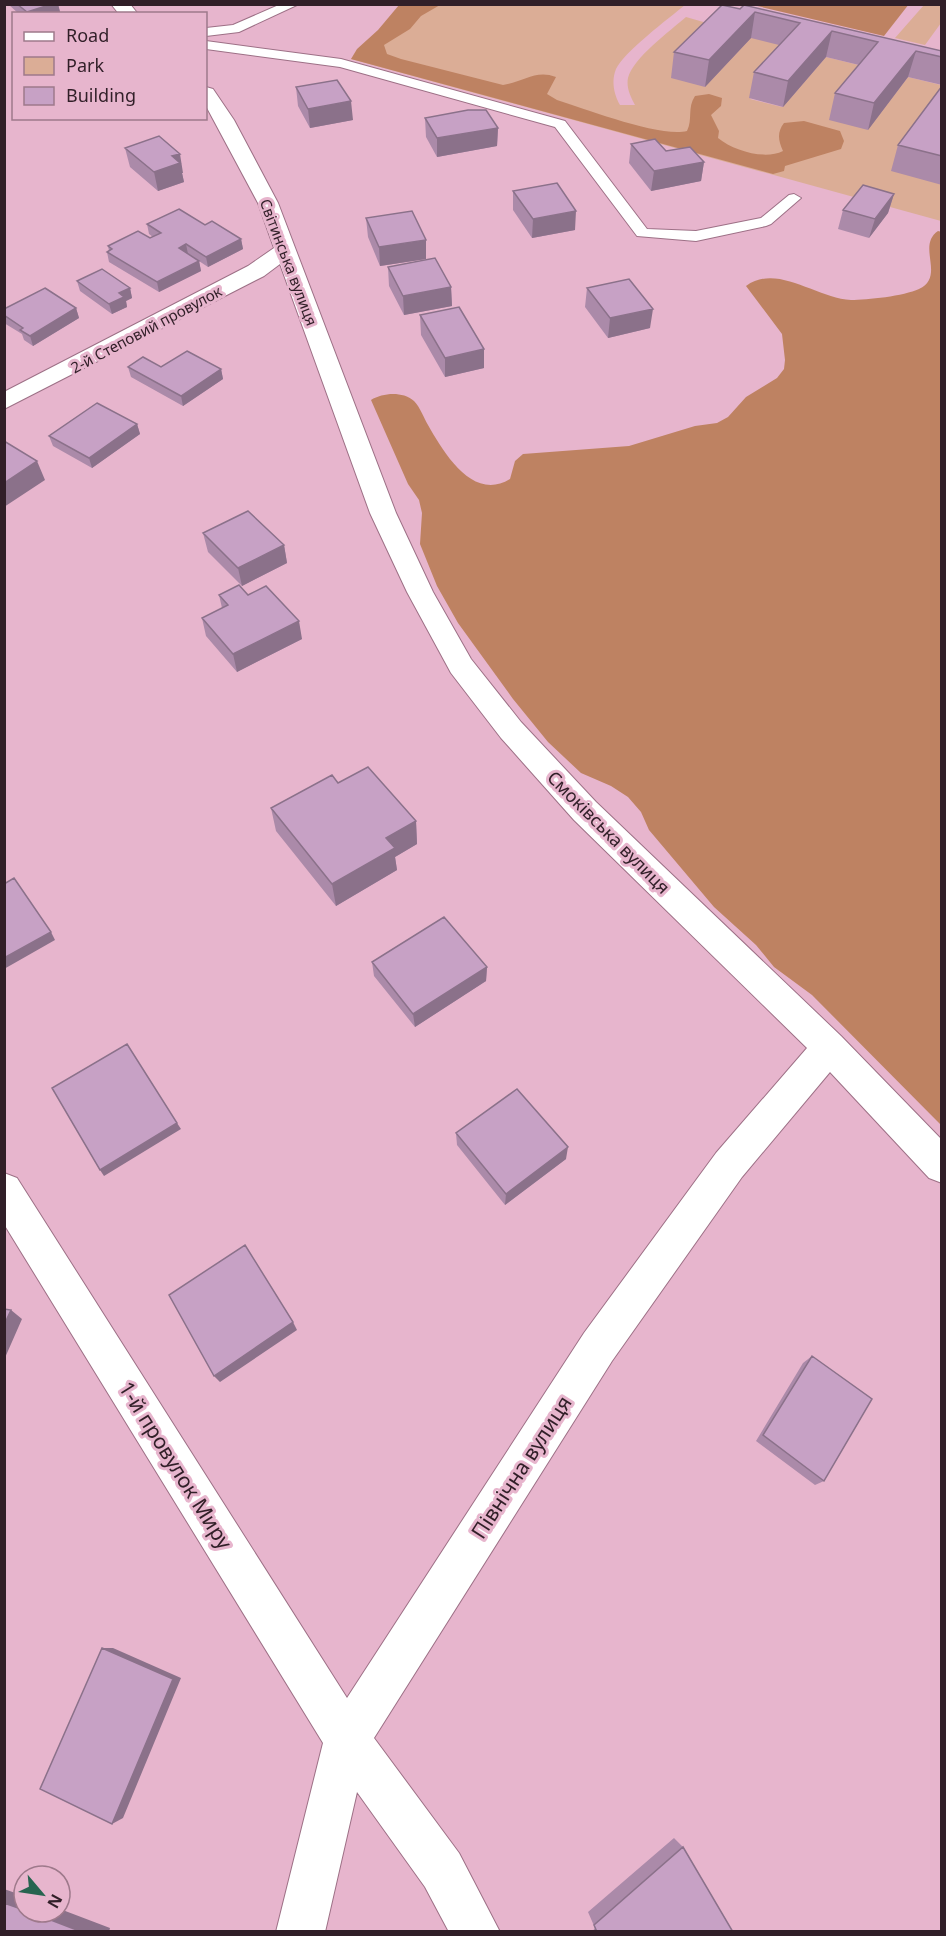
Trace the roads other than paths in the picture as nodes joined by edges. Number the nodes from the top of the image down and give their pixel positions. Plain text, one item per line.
1 (293, 4) edge
2 (207, 32) edge
3 (207, 45) edge
4 (207, 94) edge
5 (794, 198) dead end
6 (285, 250) junction
7 (4, 402) edge
8 (356, 441) joint
9 (829, 1047) junction
10 (942, 1166) edge
11 (4, 1190) edge
12 (347, 1739) junction
13 (300, 1932) edge
14 (476, 1932) edge

1 - 2 lane
3 - 5 lane
4 - 6 street, Світинська вулиця
6 - 7 street, 2-й Степовий провулок
6 - 8 street, Світинська вулиця
8 - 9 street, Смоківська вулиця
9 - 10 street, Смоківська вулиця
9 - 12 street, Північна вулиця
11 - 12 street, 1-й провулок Миру
12 - 13 street, Північна вулиця
12 - 14 street, 1-й провулок Миру

